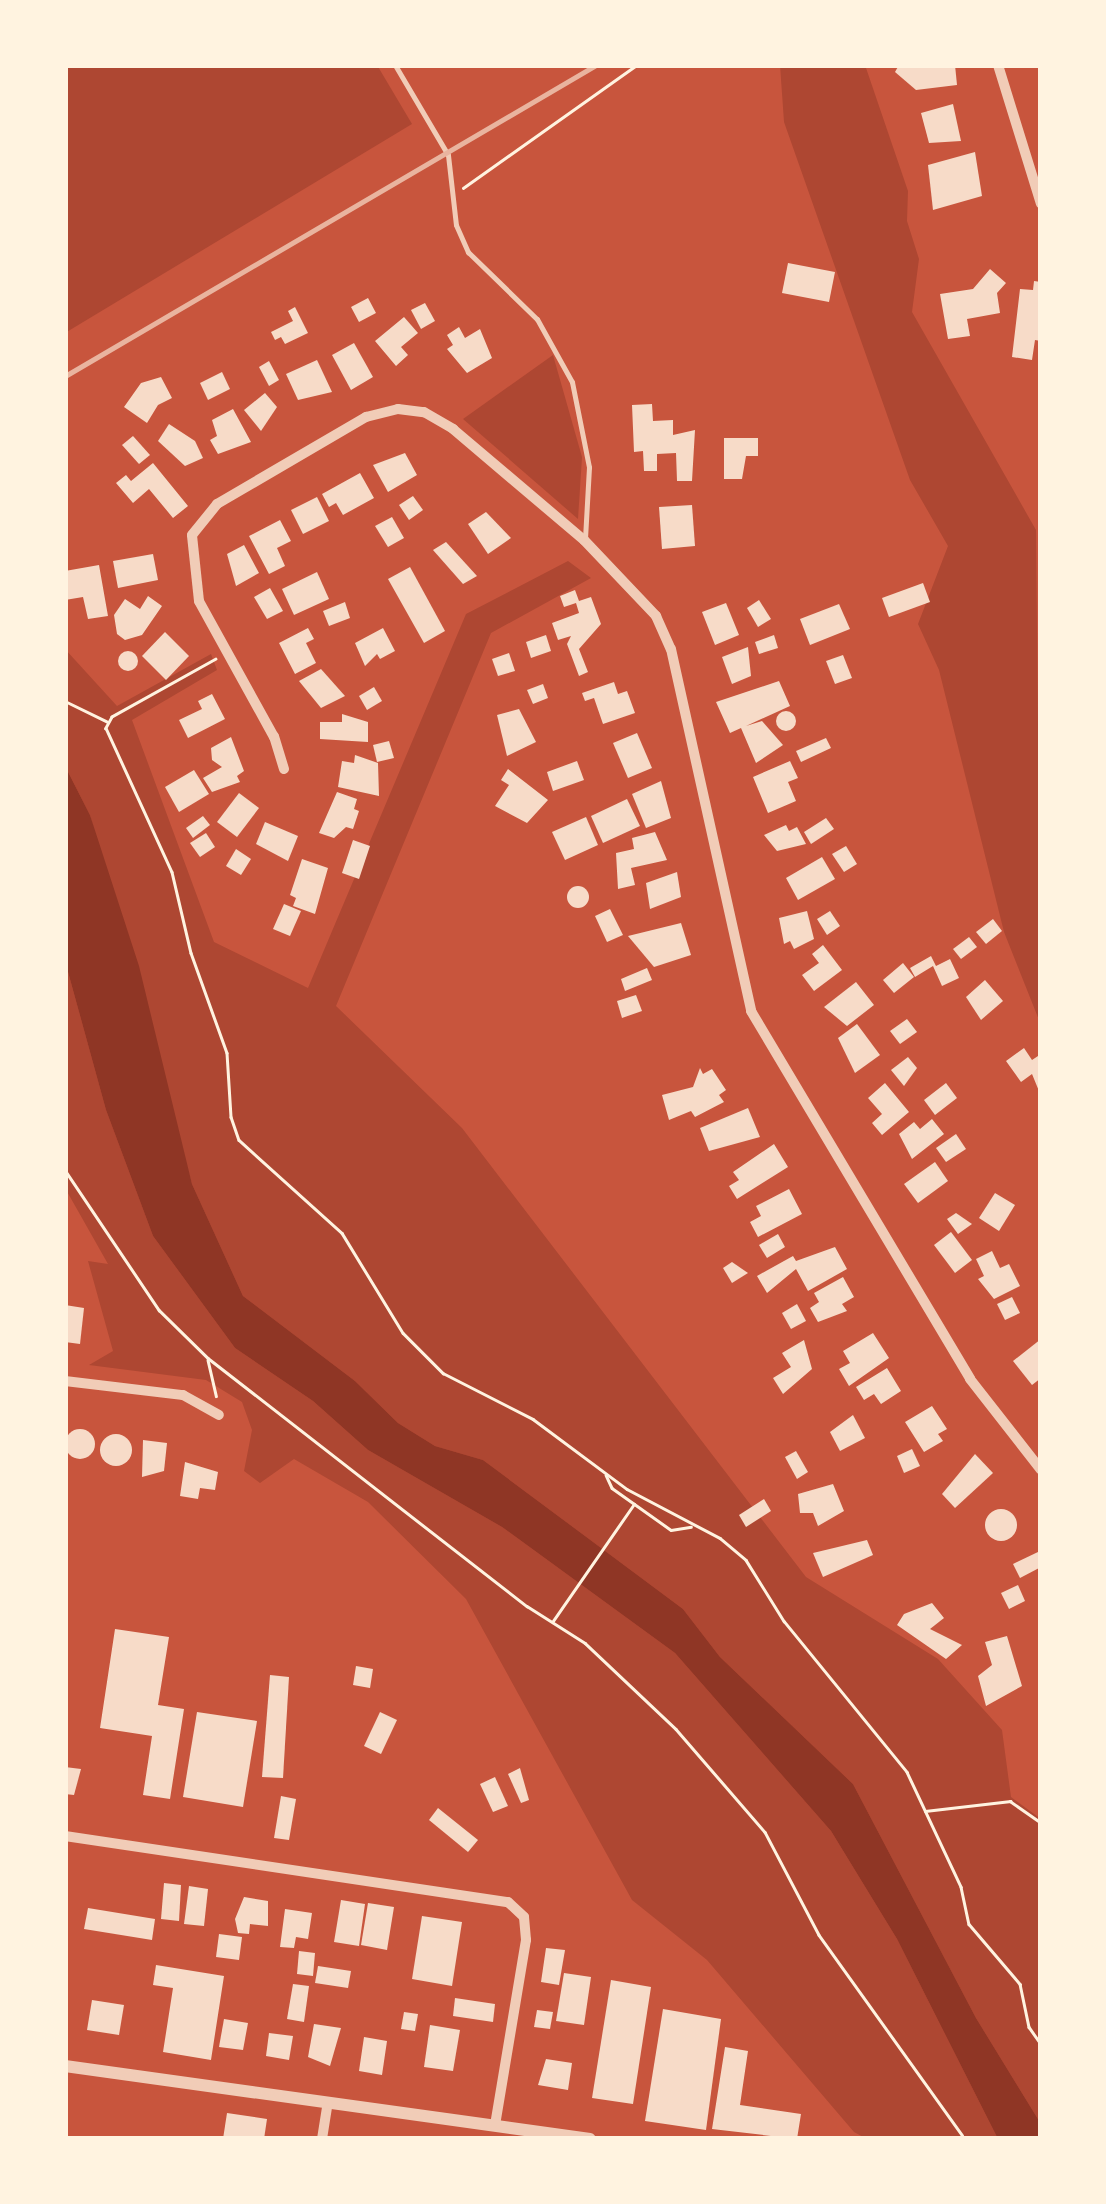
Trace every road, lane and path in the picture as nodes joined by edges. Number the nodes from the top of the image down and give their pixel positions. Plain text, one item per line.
1 (394, 65) edge
2 (637, 65) edge
3 (998, 65) edge
4 (454, 195) junction
5 (1041, 204) edge
6 (584, 540) junction
7 (228, 653) junction
8 (65, 701) edge
9 (108, 721) junction
10 (284, 769) dead end
11 (65, 1170) edge
12 (208, 1358) junction
13 (65, 1381) edge
14 (219, 1415) joint
15 (1041, 1470) edge
16 (606, 1473) junction
17 (634, 1504) junction
18 (691, 1527) junction
19 (552, 1622) junction
20 (924, 1811) junction
21 (1041, 1823) edge
22 (65, 1836) edge
23 (1041, 2044) edge
24 (65, 2066) edge
25 (328, 2103) junction
26 (495, 2125) junction
27 (964, 2137) edge
28 (322, 2139) edge
29 (590, 2139) edge
30 (944, 2139) edge

1 - 4 lane
2 - 4 path
3 - 5 street
4 - 6 lane
6 - 7 street
6 - 15 street
7 - 9 path
7 - 10 street
8 - 9 path
9 - 16 path
11 - 12 path
12 - 14 path
12 - 19 path
13 - 14 street
16 - 17 path
16 - 18 path
17 - 18 path
17 - 19 path
18 - 20 path
19 - 27 path
20 - 21 path
20 - 23 path
22 - 26 street
24 - 25 street
25 - 26 street
25 - 28 street
26 - 29 street
27 - 30 path

